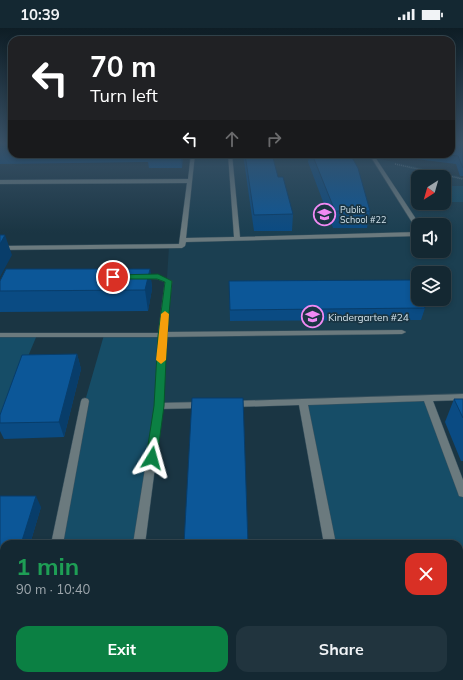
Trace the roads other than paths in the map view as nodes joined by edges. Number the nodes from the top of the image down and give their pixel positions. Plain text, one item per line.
1 (191, 172) edge
2 (232, 172) edge
3 (383, 172) edge
4 (0, 182) edge
5 (190, 182) junction
6 (412, 218) edge
7 (411, 234) edge
8 (237, 239) junction
9 (182, 240) junction
10 (0, 248) edge
11 (134, 277) edge
12 (402, 332) dead end
13 (0, 335) edge
14 (162, 336) junction
15 (463, 397) edge
16 (427, 398) junction
17 (85, 401) dead end
18 (303, 402) junction
19 (212, 404) edge
20 (227, 404) edge
21 (159, 406) junction
22 (463, 493) edge
23 (58, 540) edge
24 (141, 540) edge
25 (329, 540) edge

1 - 5 street
2 - 8 street
3 - 6 street
4 - 5 street
5 - 9 street
7 - 8 street
8 - 9 street
9 - 10 street
11 - 14 street
12 - 14 street
13 - 14 street
14 - 21 street
15 - 16 street
16 - 18 street
16 - 22 street
17 - 23 street
18 - 20 street
18 - 25 street
19 - 21 street
21 - 24 street

